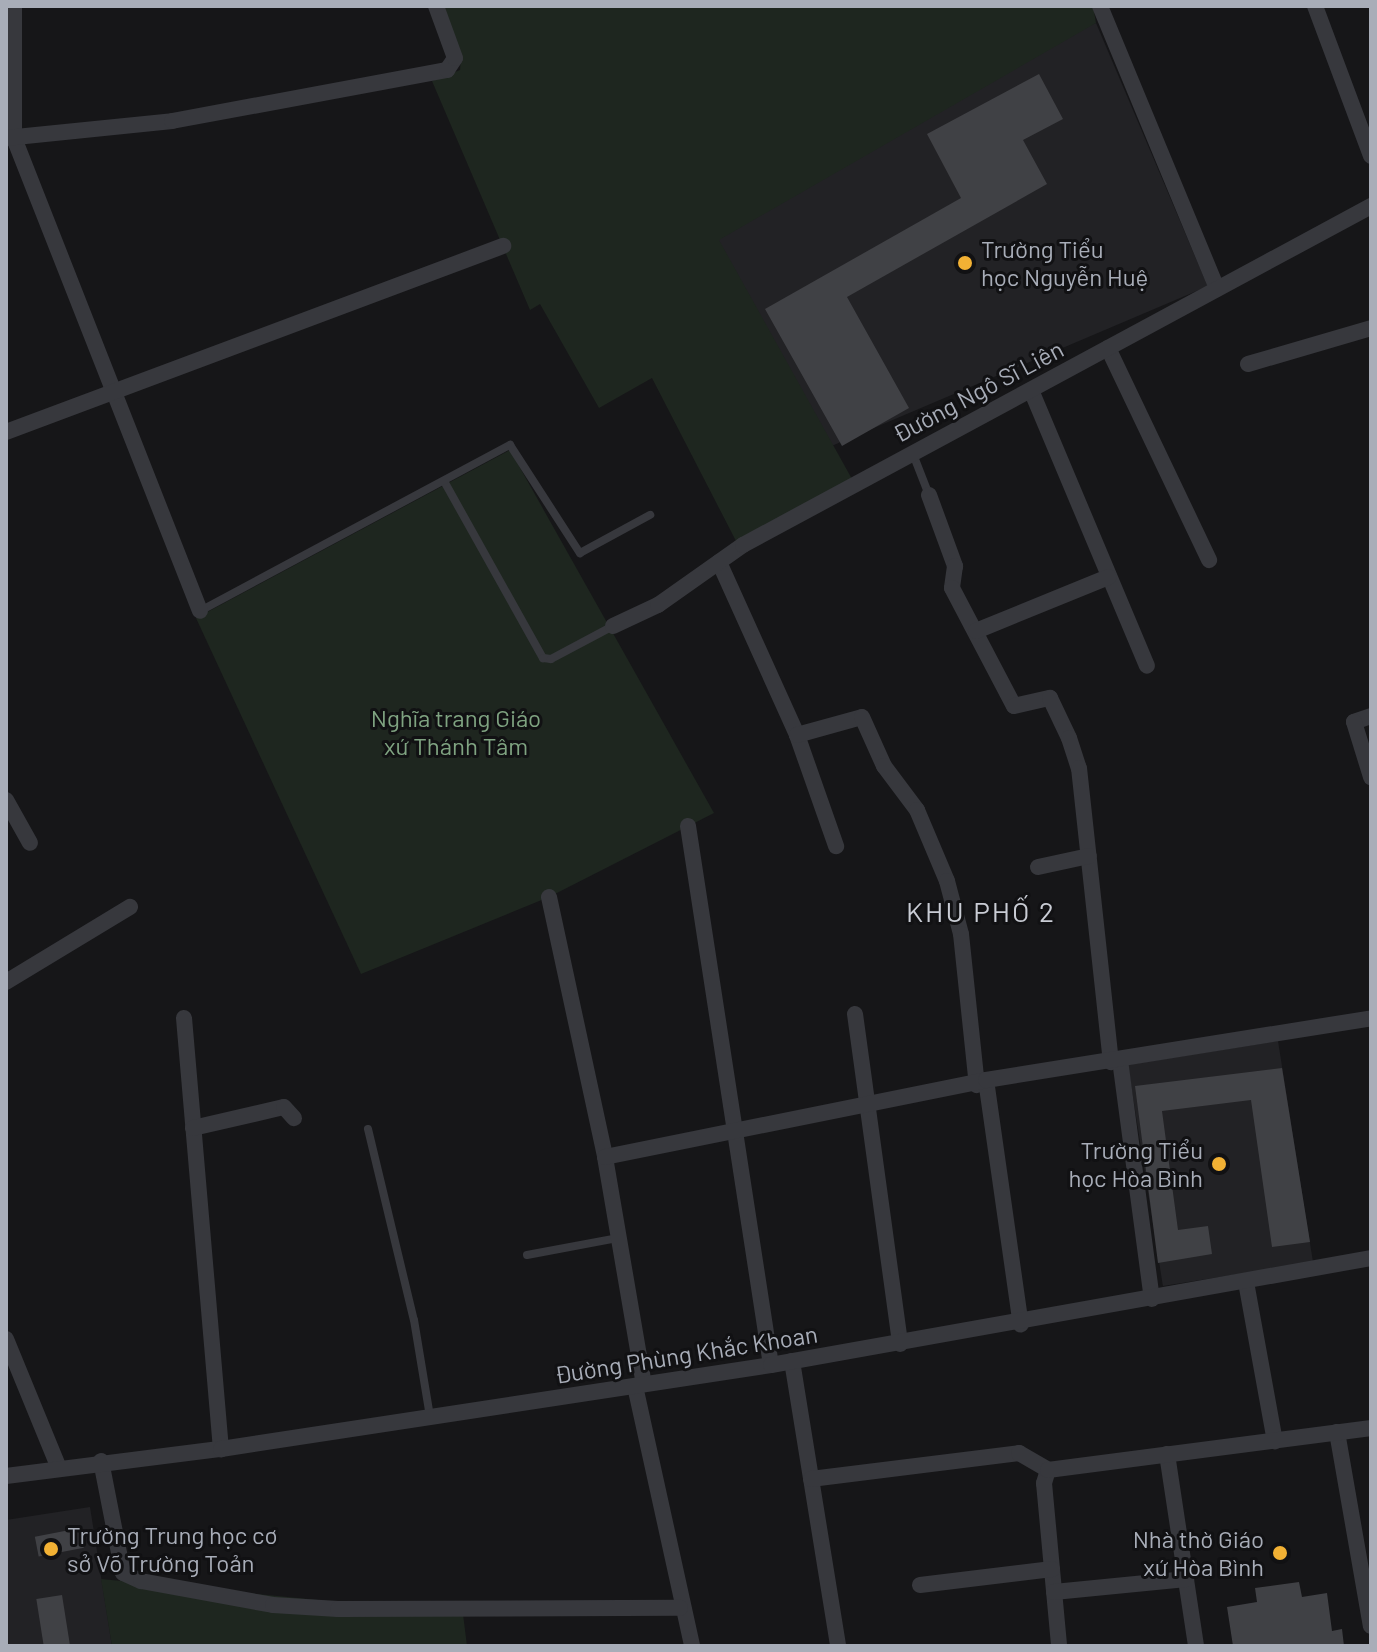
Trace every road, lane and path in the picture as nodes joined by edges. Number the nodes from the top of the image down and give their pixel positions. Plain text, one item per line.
1 (436, 6) edge
2 (1100, 6) edge
3 (1315, 6) edge
4 (12, 13) edge
5 (10, 138) edge
6 (1371, 156) edge
7 (1371, 206) edge
8 (503, 246) dead end
9 (1217, 289) junction
10 (1371, 328) edge
11 (1108, 348) junction
12 (1248, 364) dead end
13 (1031, 390) junction
14 (117, 391) junction
15 (6, 432) edge
16 (912, 453) junction
17 (444, 481) junction
18 (929, 495) joint
19 (650, 515) dead end
20 (1209, 560) dead end
21 (719, 562) junction
22 (1108, 577) junction
23 (200, 611) joint
24 (613, 626) joint
25 (976, 631) junction
26 (1147, 666) dead end
27 (1371, 716) edge
28 (797, 735) junction
29 (1371, 777) edge
30 (8, 806) edge
31 (688, 826) dead end
32 (30, 843) dead end
33 (836, 846) dead end
34 (1089, 856) junction
35 (1038, 867) dead end
36 (549, 897) dead end
37 (130, 907) dead end
38 (6, 982) edge
39 (855, 1014) dead end
40 (184, 1018) dead end
41 (1371, 1018) edge
42 (1116, 1061) junction
43 (981, 1083) junction
44 (865, 1103) junction
45 (294, 1118) dead end
46 (193, 1128) junction
47 (368, 1129) dead end
48 (737, 1130) junction
49 (605, 1157) junction
50 (619, 1238) junction
51 (527, 1255) dead end
52 (1371, 1258) edge
53 (1246, 1282) junction
54 (1152, 1299) junction
55 (1021, 1325) junction
56 (6, 1339) edge
57 (900, 1344) junction
58 (792, 1361) junction
59 (771, 1365) junction
60 (640, 1385) junction
61 (430, 1417) junction
62 (1371, 1428) edge
63 (1337, 1432) junction
64 (1275, 1441) junction
65 (221, 1449) junction
66 (1167, 1454) junction
67 (101, 1461) junction
68 (59, 1468) junction
69 (1048, 1470) junction
70 (6, 1476) edge
71 (811, 1479) junction
72 (1052, 1569) junction
73 (1186, 1579) junction
74 (920, 1585) dead end
75 (1054, 1592) junction
76 (680, 1608) junction
77 (1371, 1626) edge
78 (692, 1646) edge
79 (838, 1646) edge
80 (1059, 1646) edge
81 (1196, 1646) edge

1 - 5 street
2 - 9 street
3 - 6 street
4 - 5 street
5 - 14 street
7 - 9 street, Đường Ngô Sĩ Liên
8 - 14 street
9 - 11 street, Đường Ngô Sĩ Liên
10 - 12 street
11 - 13 street, Đường Ngô Sĩ Liên
11 - 20 street
13 - 16 street, Đường Ngô Sĩ Liên
13 - 22 street
14 - 15 street
14 - 23 street
16 - 18 lane
16 - 21 street, Đường Ngô Sĩ Liên
17 - 19 lane
17 - 23 lane
17 - 24 lane
18 - 25 street
21 - 24 street, Đường Ngô Sĩ Liên
21 - 28 street
22 - 25 street
22 - 26 street
25 - 34 street
27 - 29 street
28 - 33 street
28 - 43 street
30 - 32 street
31 - 48 street
34 - 35 street
34 - 42 street
36 - 49 street
37 - 38 street
39 - 44 street
40 - 46 street
41 - 42 street
42 - 43 street
42 - 54 street
43 - 44 street
43 - 55 street
44 - 48 street
44 - 57 street
45 - 46 street
46 - 65 street
47 - 61 lane
48 - 49 street
48 - 59 street
49 - 50 street
50 - 51 lane
50 - 60 street
52 - 53 street, Đường Phùng Khắc Khoan
53 - 54 street, Đường Phùng Khắc Khoan
53 - 64 street
54 - 55 street, Đường Phùng Khắc Khoan
55 - 57 street, Đường Phùng Khắc Khoan
56 - 68 street
57 - 58 street, Đường Phùng Khắc Khoan
58 - 59 street, Đường Phùng Khắc Khoan
58 - 71 street
59 - 60 street, Đường Phùng Khắc Khoan
60 - 61 street, Đường Phùng Khắc Khoan
60 - 76 street
61 - 65 street, Đường Phùng Khắc Khoan
62 - 63 street
63 - 64 street
63 - 77 street
64 - 66 street
65 - 67 street, Đường Phùng Khắc Khoan
66 - 69 street
66 - 73 street
67 - 68 street, Đường Phùng Khắc Khoan
67 - 76 street
68 - 70 street, Đường Phùng Khắc Khoan
69 - 71 street
69 - 72 street
71 - 79 street
72 - 74 street
72 - 75 street
73 - 75 street
73 - 81 street
75 - 80 street
76 - 78 street

